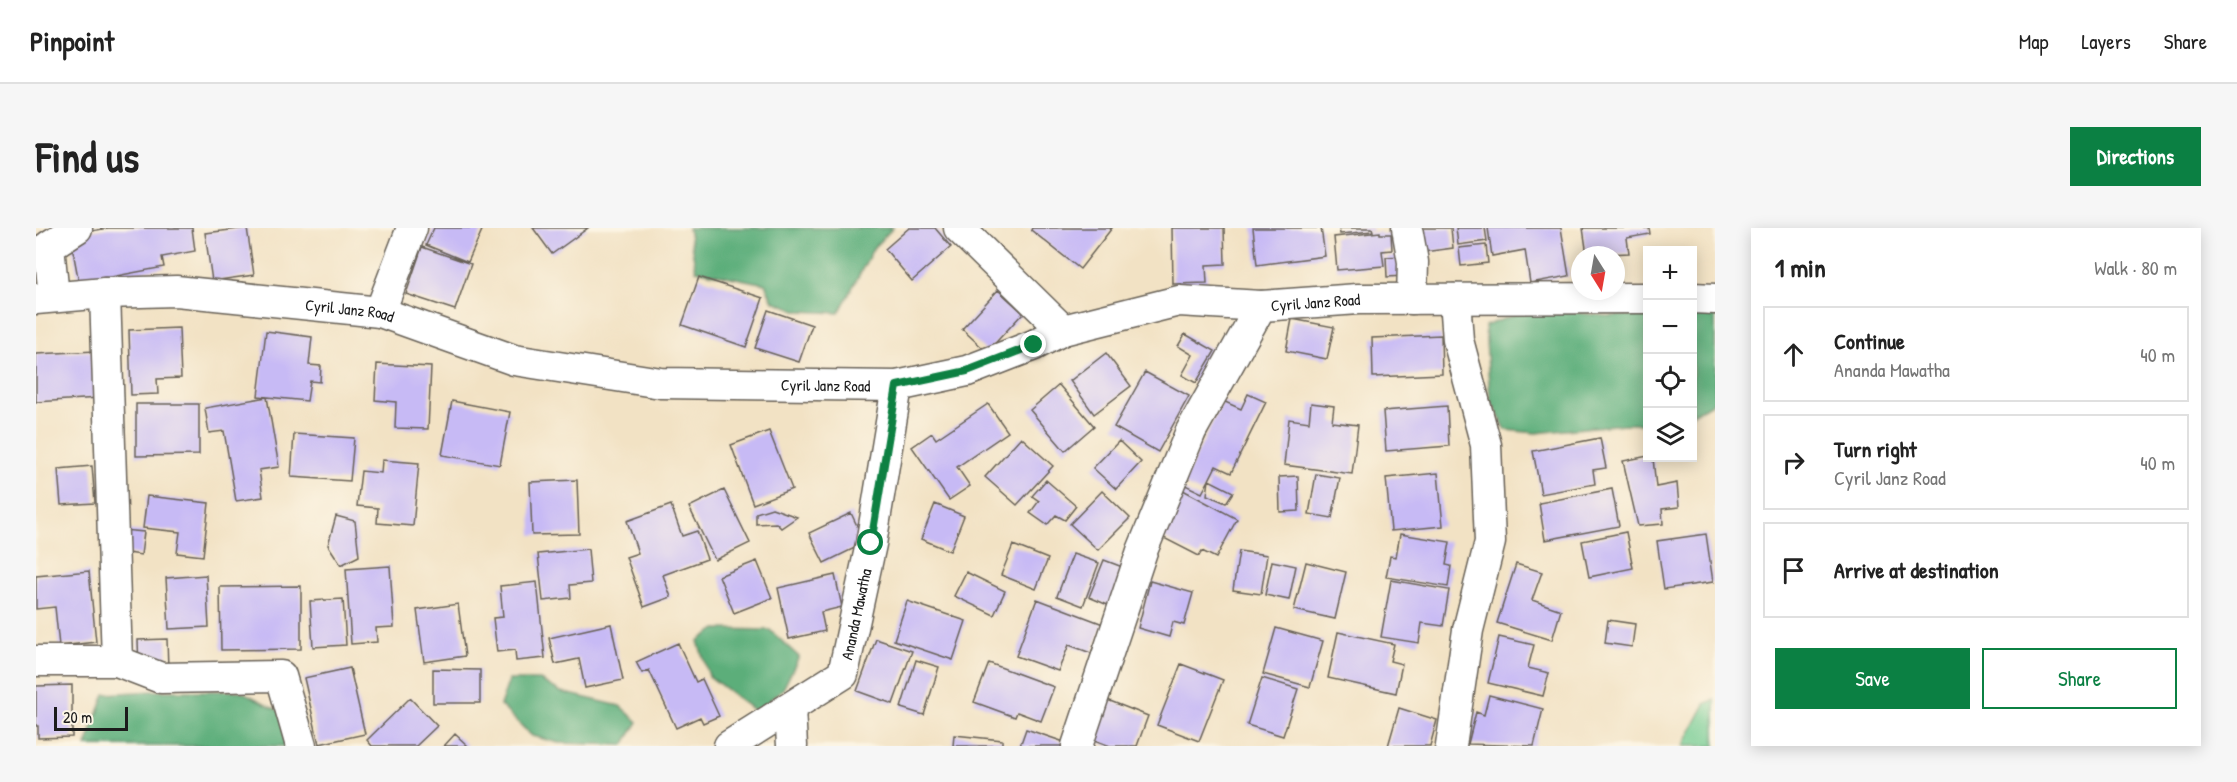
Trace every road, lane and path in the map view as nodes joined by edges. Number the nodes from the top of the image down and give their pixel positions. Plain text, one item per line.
1 (77, 228) edge
2 (412, 228) edge
3 (959, 228) edge
4 (1407, 228) edge
5 (105, 293) junction
6 (45, 298) edge
7 (1412, 298) junction
8 (1643, 298) edge
9 (1697, 298) edge
10 (1455, 299) junction
11 (1715, 299) edge
12 (1261, 306) junction
13 (380, 312) junction
14 (1063, 330) junction
15 (897, 386) junction
16 (36, 661) edge
17 (117, 661) junction
18 (790, 708) junction
19 (301, 746) edge
20 (729, 746) edge
21 (792, 746) edge
22 (1077, 746) edge
23 (1451, 746) edge

1 - 6 street
2 - 13 street
3 - 14 street
4 - 7 street
5 - 6 street, Cyril Janz Road
5 - 13 street, Cyril Janz Road
5 - 17 street
7 - 10 street, Cyril Janz Road
7 - 12 street, Cyril Janz Road
8 - 10 street, Cyril Janz Road
9 - 11 street
10 - 23 street
12 - 14 street, Cyril Janz Road
12 - 22 street
13 - 15 street, Cyril Janz Road
14 - 15 street, Cyril Janz Road
15 - 18 street, Ananda Mawatha
16 - 17 street
17 - 19 street
18 - 20 street, Ananda Mawatha
18 - 21 street

